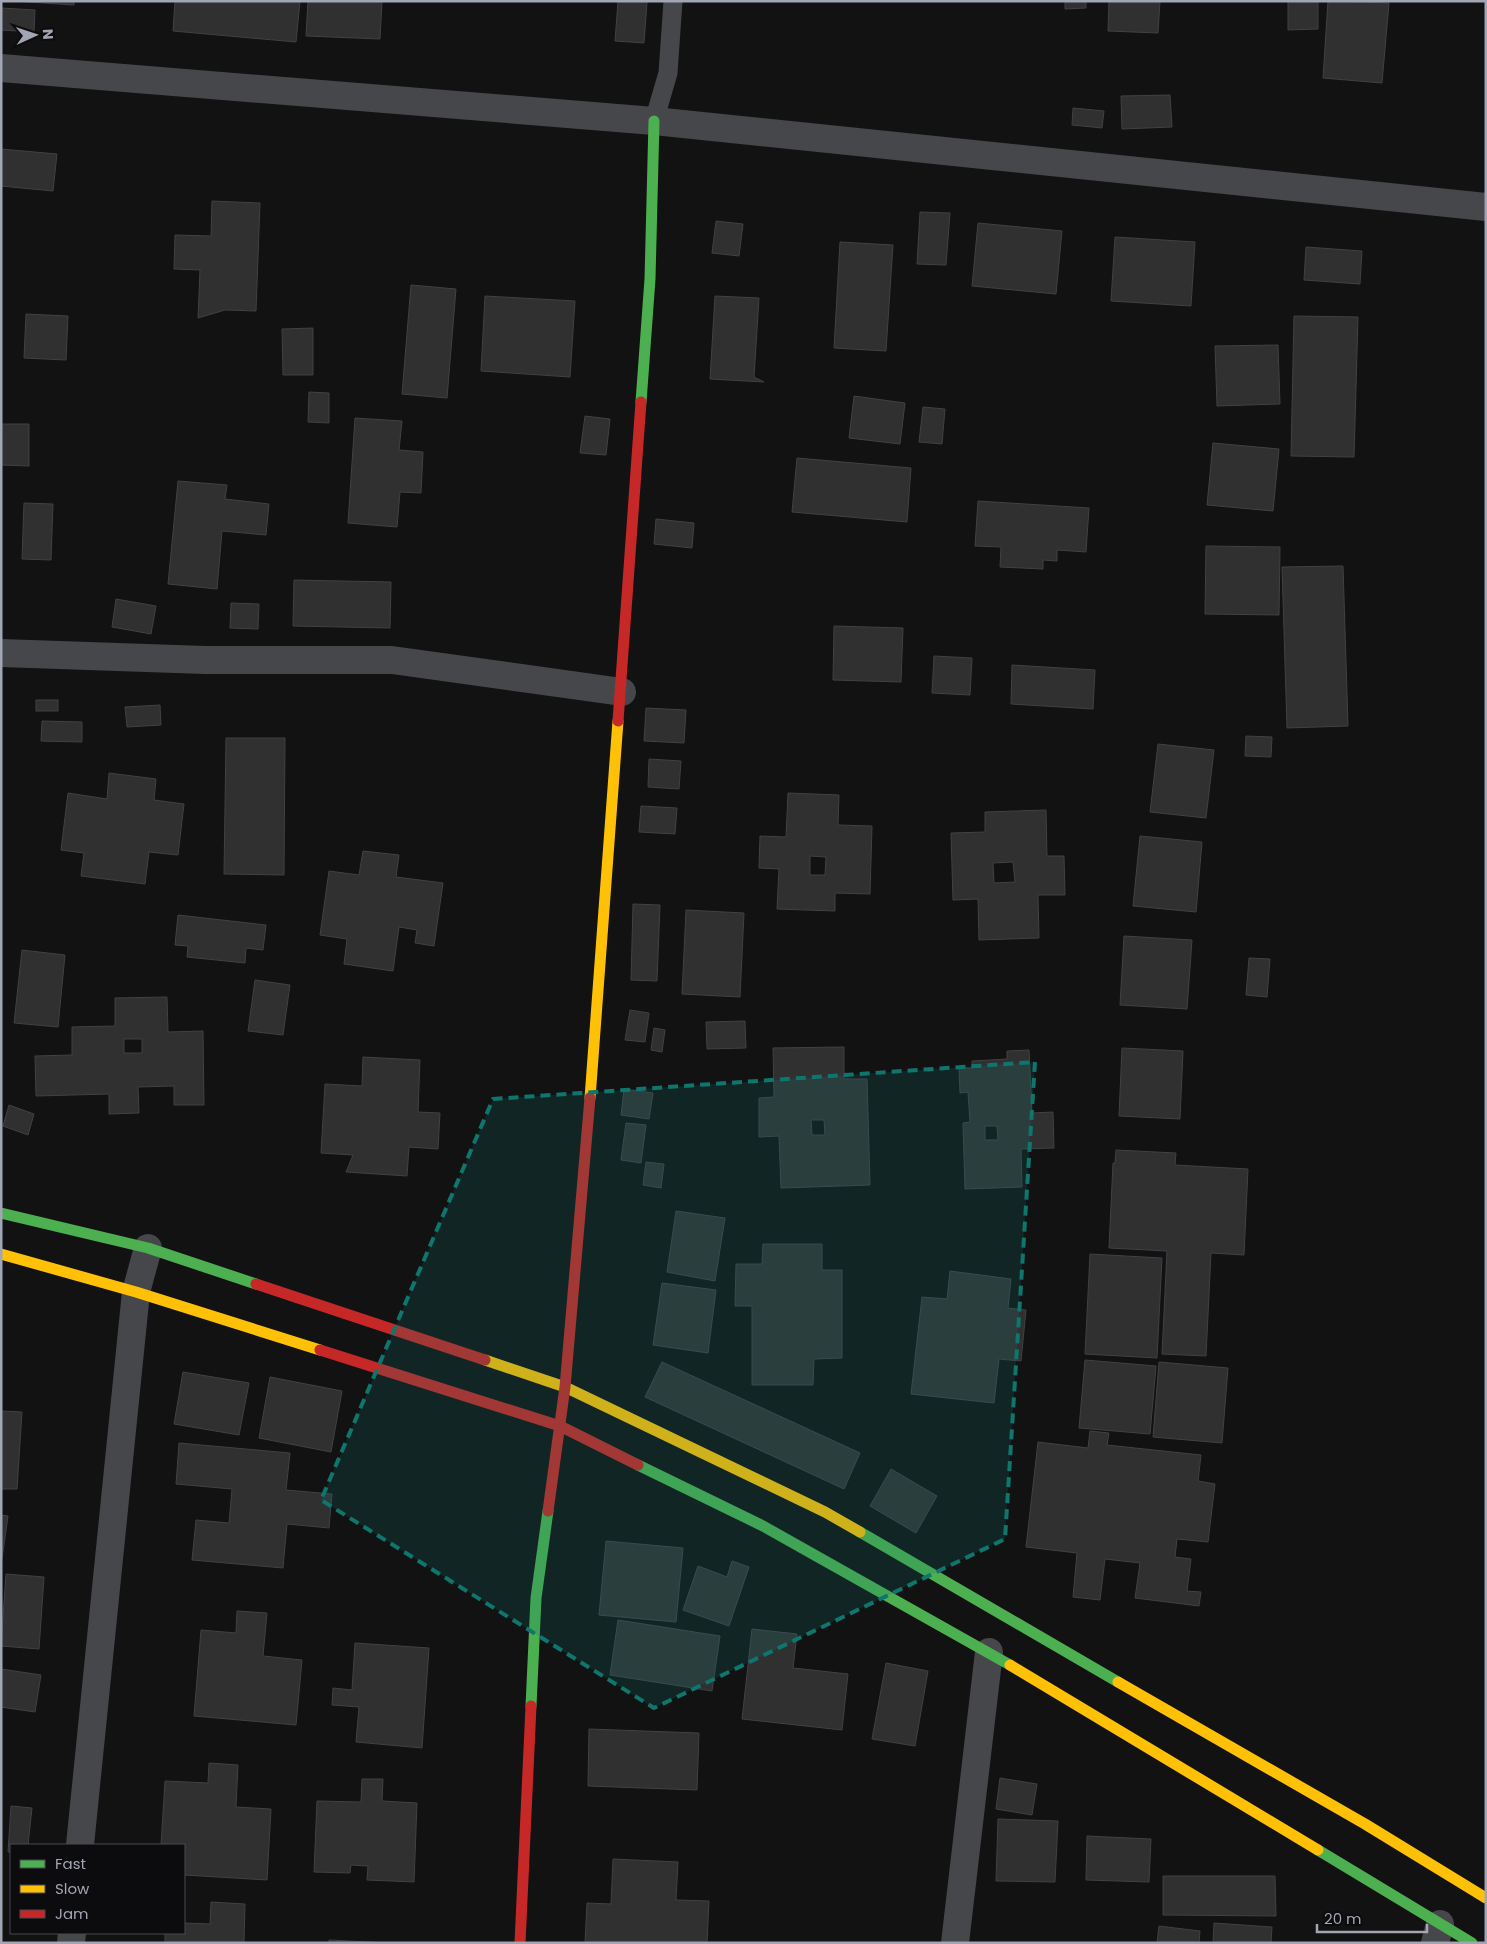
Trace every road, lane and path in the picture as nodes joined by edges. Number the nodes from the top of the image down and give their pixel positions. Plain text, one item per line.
1 (673, 1) edge
2 (1, 68) edge
3 (654, 121) junction
4 (1486, 207) edge
5 (1, 653) edge
6 (622, 692) junction
7 (1, 1213) edge
8 (148, 1248) junction
9 (1, 1254) edge
10 (136, 1292) junction
11 (565, 1387) junction
12 (560, 1426) junction
13 (989, 1652) junction
14 (80, 1844) edge
15 (1486, 1898) edge
16 (1438, 1933) edge
17 (520, 1943) edge
18 (955, 1943) edge
19 (1472, 1943) edge

1 - 3 lane
2 - 3 street
3 - 4 street
3 - 6 street
5 - 6 street
6 - 11 street
7 - 8 street
8 - 10 street
8 - 11 street
9 - 10 street
10 - 12 street
10 - 14 street
11 - 12 street
11 - 15 street
12 - 13 street
12 - 17 street
13 - 16 street
13 - 18 street
16 - 19 street

